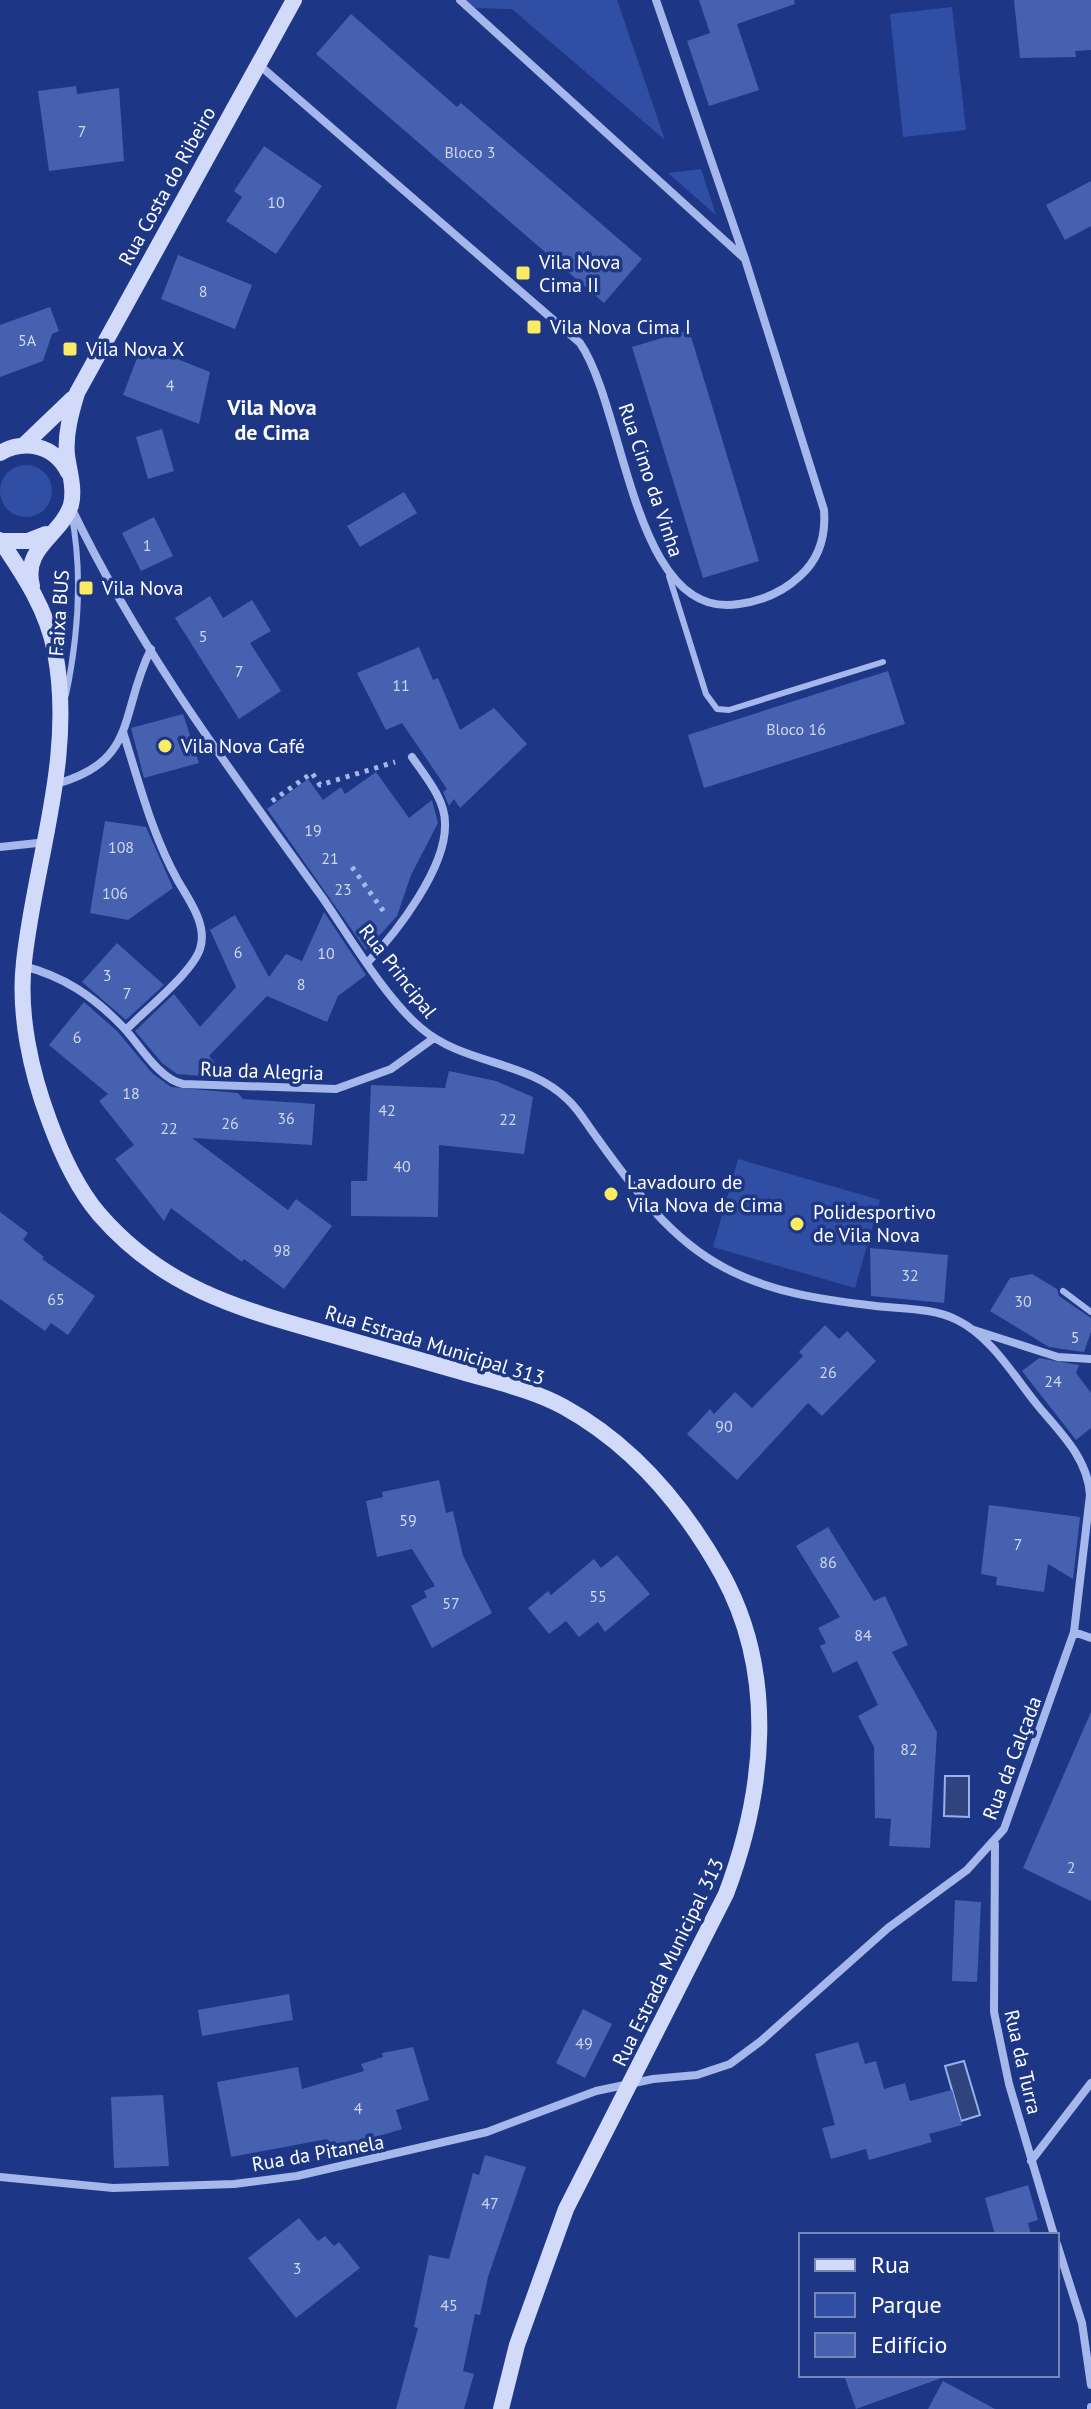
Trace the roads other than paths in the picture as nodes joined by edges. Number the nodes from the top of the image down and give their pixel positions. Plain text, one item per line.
1 (294, 0) edge
2 (460, 0) edge
3 (656, 0) edge
4 (257, 63) junction
5 (745, 259) junction
6 (77, 393) junction
7 (24, 445) junction
8 (0, 453) edge
9 (70, 477) junction
10 (70, 506) junction
11 (51, 531) junction
12 (0, 541) edge
13 (669, 576) junction
14 (33, 591) junction
15 (151, 649) junction
16 (883, 662) dead end
17 (60, 722) junction
18 (123, 732) junction
19 (412, 757) road end
20 (56, 784) junction
21 (47, 842) junction
22 (0, 847) edge
23 (368, 962) junction
24 (23, 966) junction
25 (126, 1030) junction
26 (434, 1038) junction
27 (1063, 1291) dead end
28 (1091, 1312) edge
29 (973, 1330) junction
30 (1091, 1359) edge
31 (1074, 1632) junction
32 (1091, 1638) edge
33 (995, 1843) junction
34 (632, 2083) junction
35 (1091, 2083) edge
36 (1031, 2161) junction
37 (0, 2177) edge
38 (1053, 2233) edge
39 (1059, 2250) edge
40 (1091, 2385) edge
41 (501, 2409) edge

1 - 4 main road, Rua Costa do Ribeiro
2 - 5 street
3 - 5 street, Rua Cimo da Vinha
4 - 6 main road, Rua Costa do Ribeiro
4 - 13 street, Rua Cimo da Vinha
5 - 13 street, Rua Cimo da Vinha
6 - 7 main road
6 - 9 main road
7 - 8 main road
7 - 9 main road
9 - 10 main road
10 - 11 main road
10 - 15 street, Rua Principal
10 - 17 lane, Faixa BUS
11 - 12 main road
11 - 14 main road
12 - 14 main road, Rua Estrada Municipal 313
13 - 16 lane
14 - 17 main road, Rua Estrada Municipal 313
15 - 18 street
15 - 23 street, Rua Principal
17 - 20 main road, Rua Estrada Municipal 313
18 - 20 street
18 - 25 street
19 - 23 street
20 - 21 main road, Rua Estrada Municipal 313
21 - 22 street
21 - 24 main road, Rua Estrada Municipal 313
23 - 26 street, Rua Principal
24 - 25 street, Rua da Alegria
24 - 34 main road, Rua Estrada Municipal 313
25 - 26 street, Rua da Alegria
26 - 29 street, Rua Principal
27 - 28 lane
29 - 30 street, Rua Principal
29 - 31 street, Rua da Calçada
31 - 32 street
31 - 33 street, Rua da Calçada
33 - 34 street, Rua da Calçada
33 - 36 street, Rua da Turra
34 - 37 street, Rua da Pitanela
34 - 41 main road, Rua Estrada Municipal 313
35 - 36 street
36 - 38 street, Rua da Turra
39 - 40 street

